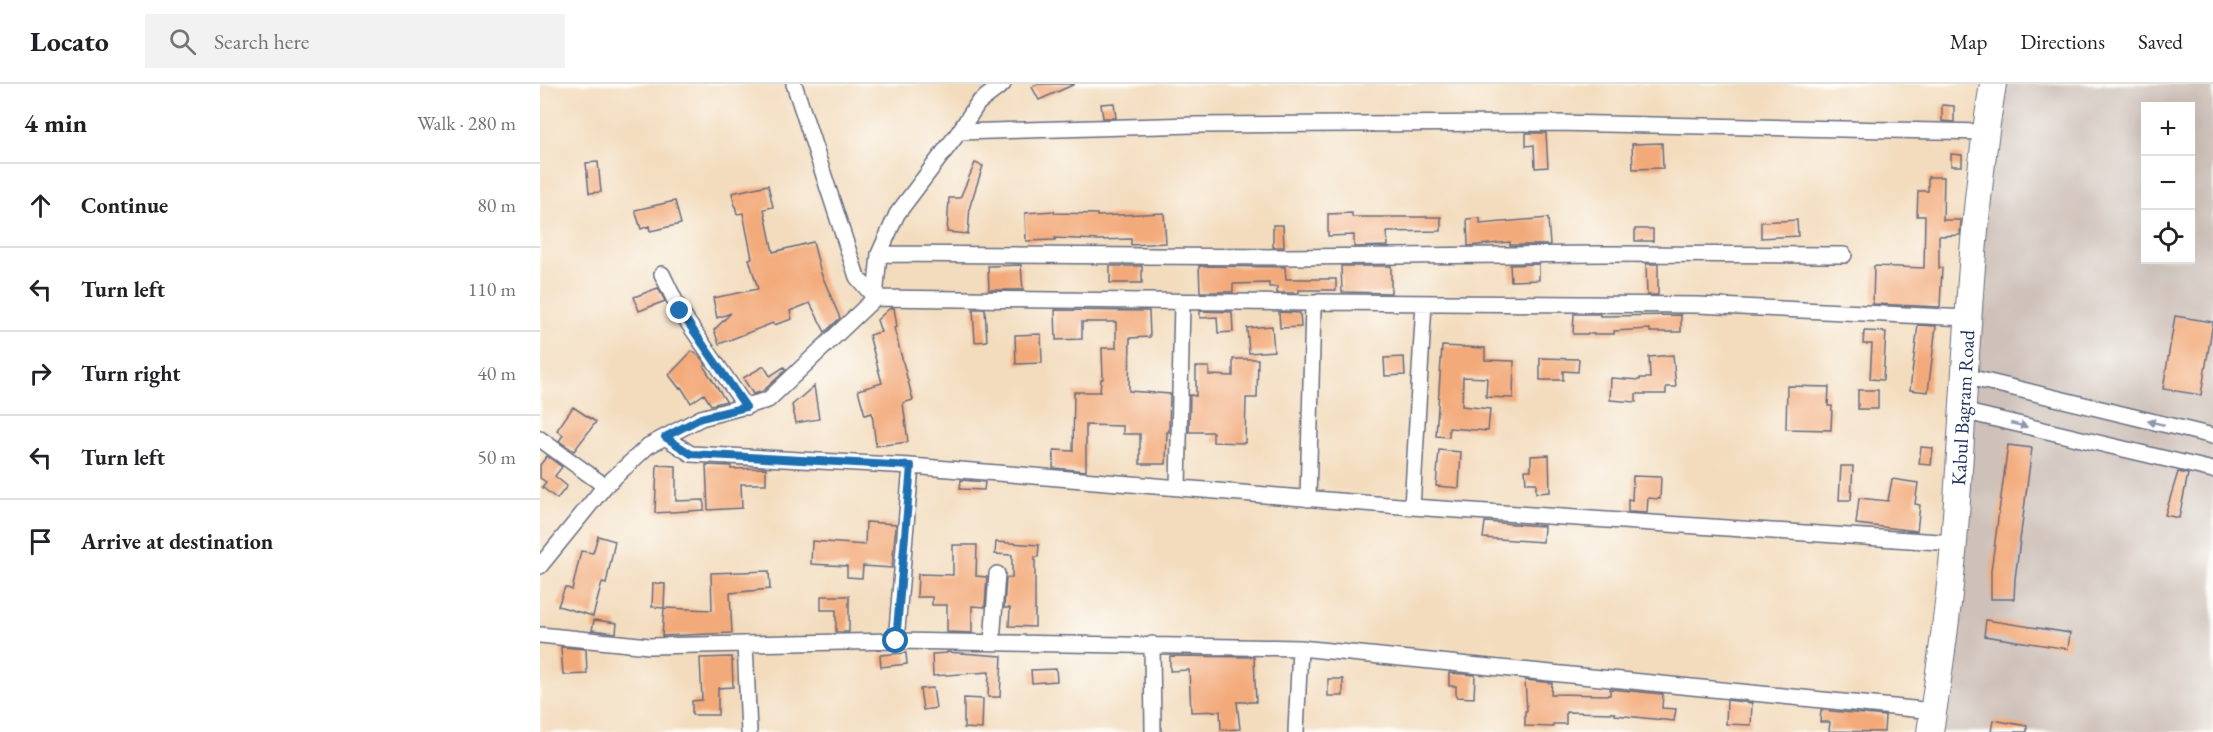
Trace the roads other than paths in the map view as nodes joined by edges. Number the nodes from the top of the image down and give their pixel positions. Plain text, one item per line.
1 (794, 84) edge
2 (1003, 84) edge
3 (1993, 84) edge
4 (959, 132) junction
5 (1985, 132) junction
6 (879, 254) junction
7 (1844, 255) dead end
8 (662, 274) dead end
9 (875, 298) junction
10 (1182, 302) junction
11 (1314, 303) junction
12 (1425, 303) junction
13 (1967, 318) junction
14 (1964, 376) junction
15 (746, 407) junction
16 (1962, 411) junction
17 (2213, 436) edge
18 (665, 437) junction
19 (540, 439) edge
20 (911, 466) junction
21 (2213, 470) edge
22 (605, 486) junction
23 (1178, 488) junction
24 (1308, 499) junction
25 (1412, 507) junction
26 (1954, 543) junction
27 (542, 559) edge
28 (997, 574) dead end
29 (540, 634) edge
30 (896, 641) junction
31 (992, 642) junction
32 (745, 644) junction
33 (1152, 644) junction
34 (1300, 648) junction
35 (1932, 722) edge
36 (749, 732) edge
37 (1153, 732) edge
38 (1296, 732) edge

1 - 9 street
2 - 4 street
3 - 5 highway, Kabul Bagram Road
4 - 5 street
4 - 6 street
5 - 13 highway, Kabul Bagram Road
6 - 7 street
6 - 9 street
8 - 15 street
9 - 10 street
9 - 15 street
10 - 11 street
10 - 23 street
11 - 12 street
11 - 24 street
12 - 13 street
12 - 25 street
13 - 14 highway, Kabul Bagram Road
14 - 16 highway, Kabul Bagram Road
17 -> 14 street
15 - 18 street
16 -> 21 street
16 - 26 highway, Kabul Bagram Road
18 - 20 street
18 - 22 street
19 - 22 street
20 - 23 street
20 - 30 street
22 - 27 street
23 - 24 street
24 - 25 street
25 - 26 street
26 - 35 highway, Kabul Bagram Road
28 - 31 street
29 - 32 street
30 - 31 street
30 - 32 street
31 - 33 street
32 - 36 street
33 - 34 street
33 - 37 street
34 - 35 street
34 - 38 street

